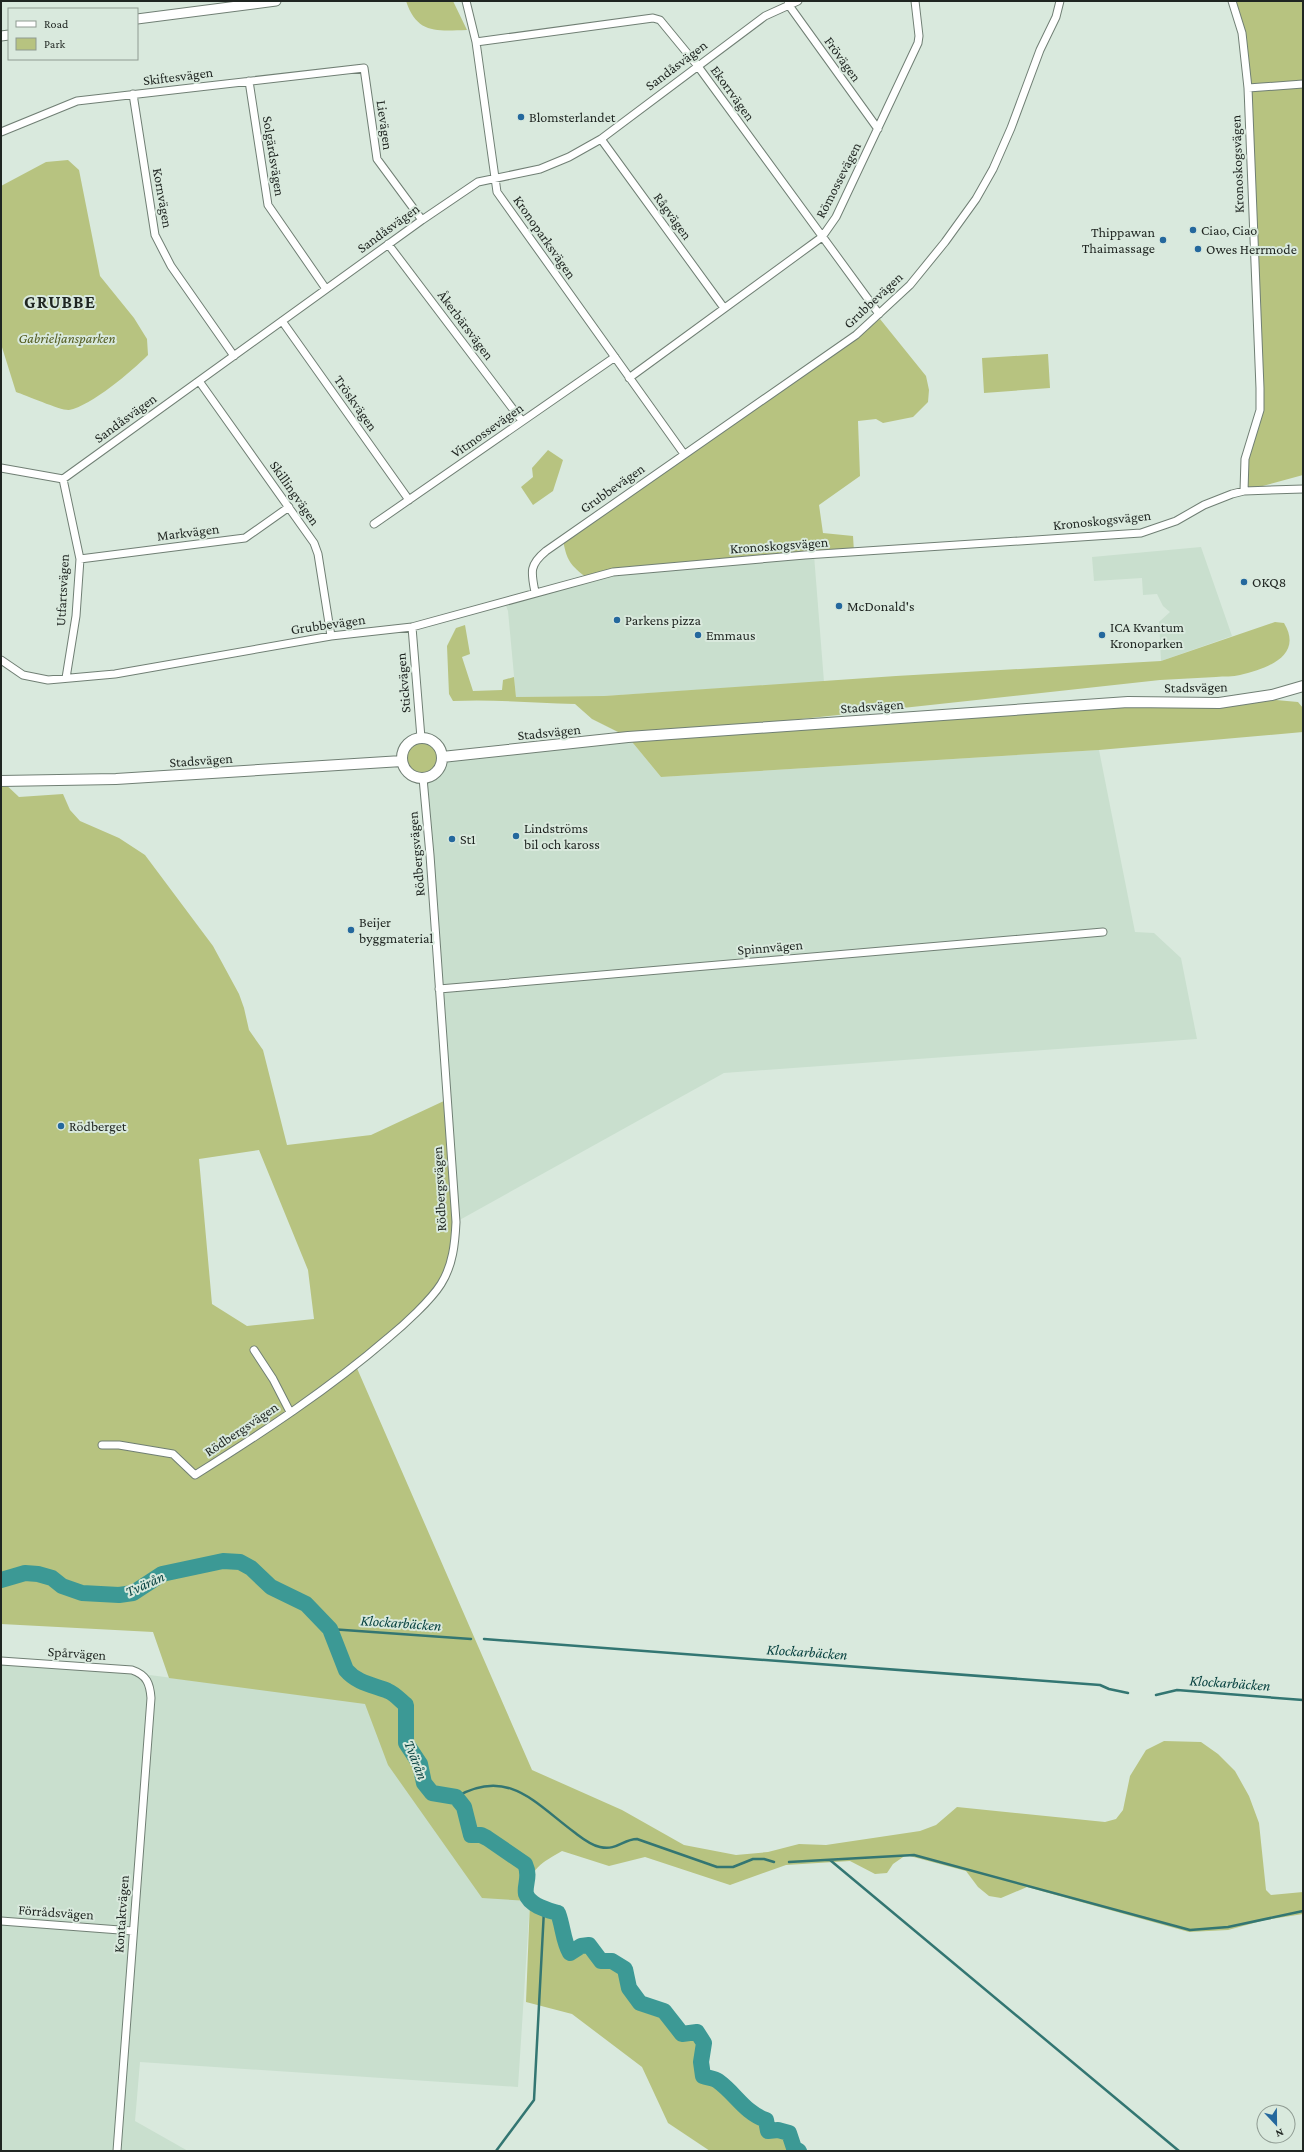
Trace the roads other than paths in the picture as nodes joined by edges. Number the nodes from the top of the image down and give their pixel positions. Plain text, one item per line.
1 (276, 1) edge
2 (466, 1) edge
3 (798, 1) edge
4 (915, 1) edge
5 (1060, 1) edge
6 (1232, 1) edge
7 (788, 4) junction
8 (138, 19) edge
9 (476, 42) junction
10 (697, 65) junction
11 (364, 68) joint
12 (249, 81) junction
13 (1303, 84) edge
14 (1248, 88) junction
15 (133, 94) junction
16 (878, 129) junction
17 (1, 132) edge
18 (601, 139) junction
19 (494, 178) junction
20 (422, 220) junction
21 (822, 237) junction
22 (388, 244) junction
23 (326, 289) junction
24 (724, 308) junction
25 (879, 314) junction
26 (282, 321) junction
27 (234, 356) junction
28 (615, 357) junction
29 (629, 378) junction
30 (199, 381) junction
31 (522, 421) junction
32 (684, 454) junction
33 (1, 468) edge
34 (63, 479) junction
35 (1303, 489) edge
36 (1244, 491) junction
37 (409, 500) junction
38 (289, 507) junction
39 (374, 524) dead end
40 (80, 559) junction
41 (535, 592) junction
42 (412, 627) junction
43 (331, 636) junction
44 (1, 660) edge
45 (66, 678) junction
46 (1303, 686) edge
47 (421, 738) junction
48 (442, 757) junction
49 (402, 761) junction
50 (423, 778) junction
51 (1, 781) edge
52 (1103, 932) dead end
53 (439, 988) junction
54 (254, 1350) dead end
55 (290, 1412) junction
56 (102, 1445) dead end
57 (1, 1661) edge
58 (147, 1679) joint
59 (1, 1921) edge
60 (133, 1931) junction
61 (117, 2151) edge

1 - 8 street
2 - 9 street, Kronoparksvägen
3 - 7 street, Sandåsvägen
4 - 16 street, Römossevägen
5 - 25 street, Grubbevägen
6 - 14 street, Kronoskogsvägen
7 - 10 street, Sandåsvägen
7 - 16 street, Frövägen
9 - 10 street, Ekorrvägen
9 - 19 street, Kronoparksvägen
10 - 18 street, Sandåsvägen
10 - 21 street, Ekorrvägen
11 - 12 street, Skiftesvägen
11 - 20 street, Lievägen
12 - 15 street, Skiftesvägen
12 - 23 street, Solgärdsvägen
13 - 14 street
14 - 36 street, Kronoskogsvägen
15 - 17 street, Skiftesvägen
15 - 27 street, Kornvägen
16 - 21 street, Römossevägen
18 - 19 street, Sandåsvägen
18 - 24 street, Rågvägen
19 - 20 street, Sandåsvägen
19 - 28 street, Kronoparksvägen
20 - 22 street, Sandåsvägen
21 - 24 street, Römossevägen
21 - 25 street, Ekorrvägen
22 - 23 street, Sandåsvägen
22 - 31 street, Åkerbärsvägen
23 - 26 street, Sandåsvägen
24 - 29 street, Römossevägen
25 - 32 street, Grubbevägen
26 - 27 street, Sandåsvägen
26 - 37 street, Tröskvägen
27 - 30 street, Sandåsvägen
28 - 29 street, Kronoparksvägen
28 - 31 street, Vitmossevägen
29 - 32 street, Kronoparksvägen
30 - 34 street, Sandåsvägen
30 - 38 street, Skillingvägen
31 - 37 street, Vitmossevägen
32 - 41 street, Grubbevägen
33 - 34 street
34 - 40 street, Utfartsvägen
35 - 36 street
36 - 41 street, Kronoskogsvägen
37 - 39 street, Vitmossevägen
38 - 40 street, Markvägen
38 - 43 street, Skillingvägen
40 - 45 street, Utfartsvägen
41 - 42 street, Grubbevägen
42 - 43 street, Grubbevägen
42 - 47 street, Stickvägen
43 - 45 street, Grubbevägen
44 - 45 street, Grubbevägen
46 - 48 main road, Stadsvägen
47 - 48 main road
47 - 49 main road
48 - 50 main road
49 - 50 main road
49 - 51 main road, Stadsvägen
50 - 53 street, Rödbergsvägen
52 - 53 street, Spinnvägen
53 - 55 street, Rödbergsvägen
54 - 55 street
55 - 56 street, Rödbergsvägen
57 - 58 street, Spårvägen
58 - 60 street, Kontaktvägen
59 - 60 street, Förrådsvägen
60 - 61 street, Kontaktvägen

